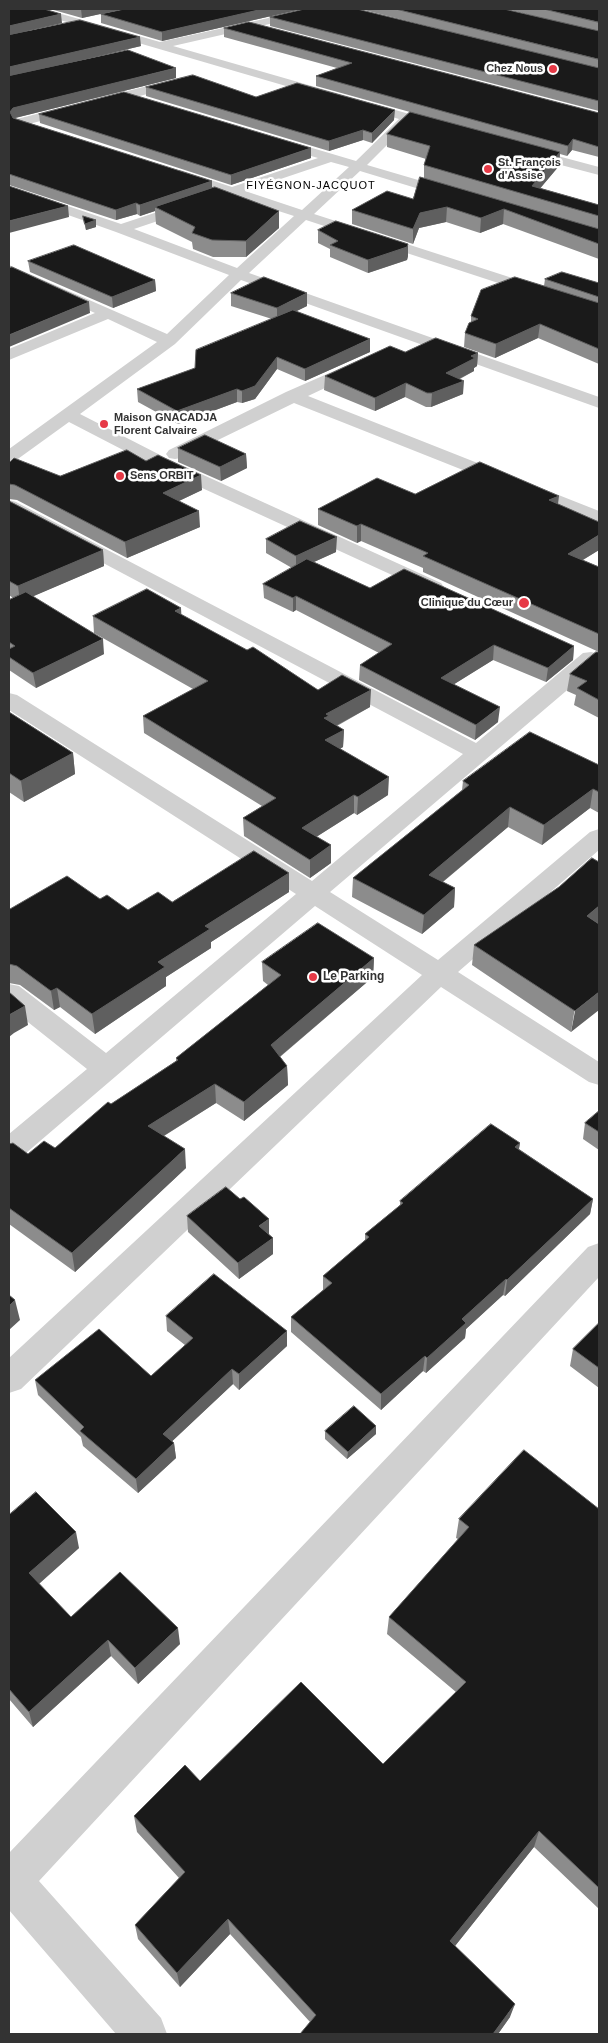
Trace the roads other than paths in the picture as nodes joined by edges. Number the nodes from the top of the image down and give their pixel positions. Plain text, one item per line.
1 (33, 9) edge
2 (322, 9) edge
3 (101, 19) edge
4 (84, 23) junction
5 (249, 26) junction
6 (56, 29) edge
7 (277, 33) edge
8 (161, 46) junction
9 (132, 52) edge
10 (235, 68) junction
11 (217, 73) dead end
12 (198, 78) edge
13 (125, 96) junction
14 (153, 105) edge
15 (407, 118) junction
16 (14, 124) edge
17 (452, 131) edge
18 (48, 132) edge
19 (266, 138) edge
20 (514, 148) edge
21 (331, 158) junction
22 (358, 166) junction
23 (158, 168) edge
24 (599, 171) edge
25 (9, 190) edge
26 (231, 192) junction
27 (469, 200) edge
28 (304, 215) junction
29 (122, 228) junction
30 (9, 269) edge
31 (239, 274) junction
32 (599, 311) edge
33 (108, 314) junction
34 (418, 338) junction
35 (169, 342) junction
36 (393, 349) edge
37 (9, 355) edge
38 (376, 357) edge
39 (292, 396) junction
40 (599, 403) edge
41 (67, 414) junction
42 (9, 457) edge
43 (160, 462) junction
44 (9, 506) edge
45 (599, 518) edge
46 (447, 593) edge
47 (588, 657) edge
48 (9, 700) edge
49 (478, 753) junction
50 (599, 836) edge
51 (314, 894) junction
52 (440, 973) junction
53 (9, 993) edge
54 (105, 1068) junction
55 (599, 1075) edge
56 (9, 1151) edge
57 (599, 1256) edge
58 (9, 1379) edge
59 (9, 1880) edge
60 (145, 2034) edge

1 - 4 street
2 - 5 street
3 - 4 street
4 - 6 street
4 - 8 street
5 - 7 street
5 - 8 street
8 - 9 street
8 - 10 street
10 - 11 street
10 - 15 street
12 - 13 street
13 - 14 street
13 - 16 street
15 - 17 street
15 - 22 street
16 - 18 street
19 - 21 street
20 - 24 street
21 - 22 street
21 - 26 street
22 - 27 street
22 - 28 street
23 - 26 street
25 - 29 street
26 - 28 street
26 - 29 street
28 - 31 street
28 - 32 street
29 - 31 street
30 - 33 street
31 - 34 street
31 - 35 street
33 - 35 street
33 - 37 street
34 - 36 street
34 - 40 street
35 - 41 street
38 - 39 street
39 - 43 street
39 - 45 street
41 - 42 street
41 - 43 street
43 - 46 street
44 - 49 street
47 - 49 street
48 - 51 street
49 - 51 street
50 - 52 street
51 - 52 street
51 - 54 street
52 - 55 street
52 - 58 street
53 - 54 street
54 - 56 street
57 - 59 street
59 - 60 street

